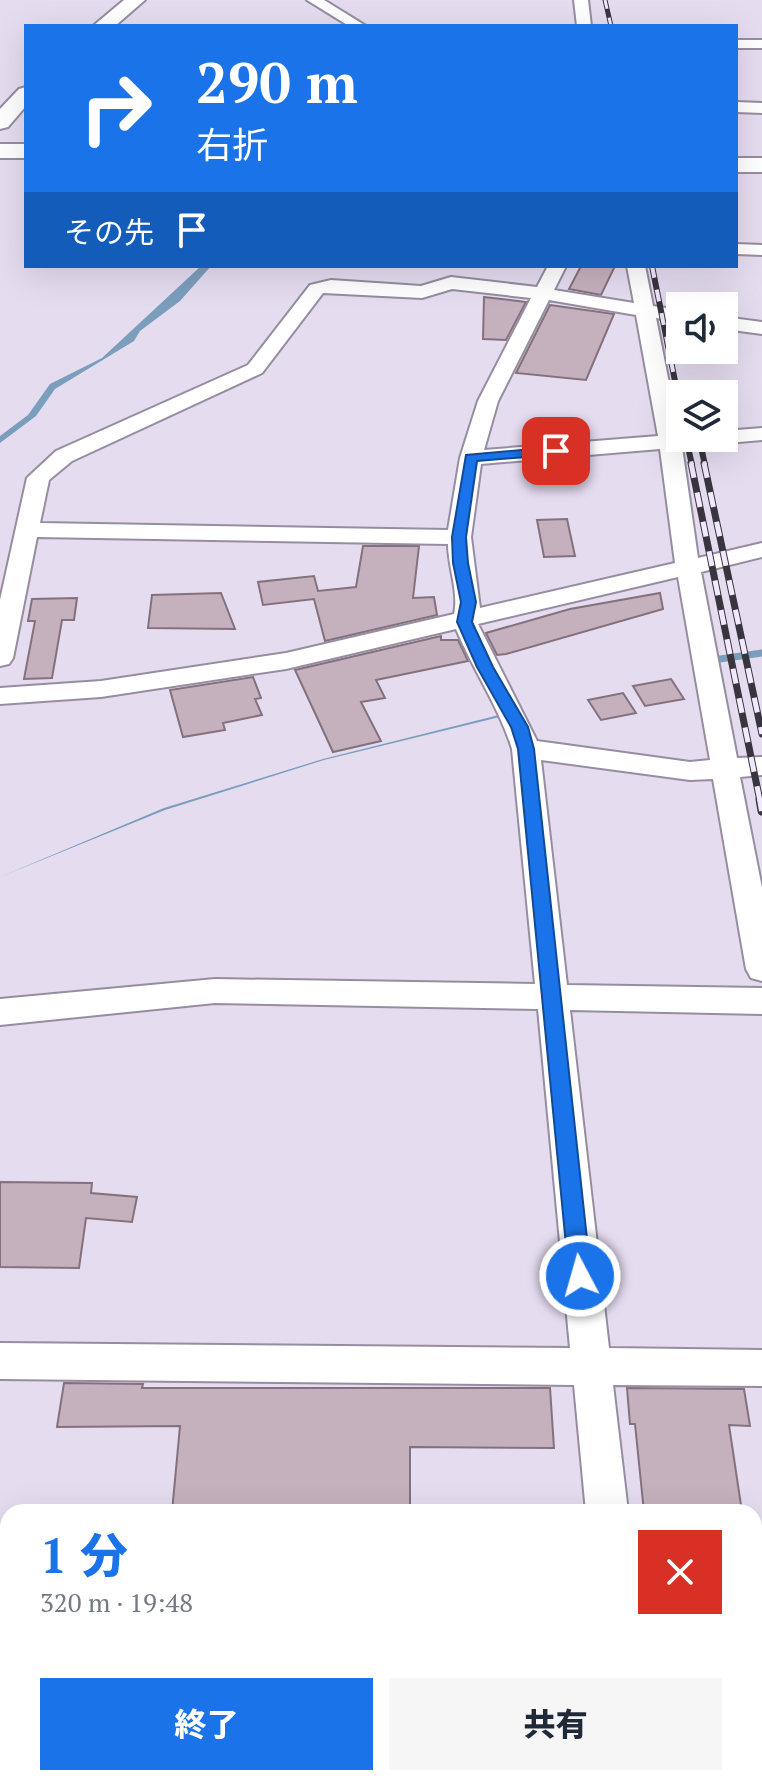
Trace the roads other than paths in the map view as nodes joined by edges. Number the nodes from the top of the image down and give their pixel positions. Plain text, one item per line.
1 (136, 0) edge
2 (314, 0) edge
3 (581, 0) edge
4 (106, 24) edge
5 (356, 24) edge
6 (584, 24) edge
7 (738, 44) edge
8 (762, 44) edge
9 (24, 95) edge
10 (738, 107) edge
11 (762, 108) edge
12 (0, 122) edge
13 (0, 151) edge
14 (24, 151) edge
15 (738, 165) edge
16 (762, 165) edge
17 (738, 249) edge
18 (762, 250) edge
19 (556, 268) edge
20 (636, 268) edge
21 (457, 274) edge
22 (545, 294) junction
23 (644, 309) junction
24 (666, 313) edge
25 (738, 325) edge
26 (762, 328) edge
27 (666, 421) edge
28 (762, 434) edge
29 (738, 436) edge
30 (666, 441) edge
31 (672, 452) edge
32 (471, 458) junction
33 (459, 537) junction
34 (17, 546) edge
35 (762, 550) edge
36 (688, 568) junction
37 (465, 622) junction
38 (0, 658) edge
39 (0, 696) edge
40 (526, 749) junction
41 (762, 766) edge
42 (725, 769) junction
43 (762, 969) edge
44 (551, 998) junction
45 (762, 1001) edge
46 (0, 1012) edge
47 (0, 1361) edge
48 (590, 1368) junction
49 (762, 1368) edge
50 (606, 1504) edge

1 - 4 street
2 - 5 street
3 - 6 street
7 - 8 street
9 - 12 street
10 - 11 street
13 - 14 street
15 - 16 street
17 - 18 street
19 - 22 street
20 - 23 street
21 - 22 street
21 - 34 street
22 - 23 street
22 - 32 street
23 - 24 street
23 - 27 street
25 - 26 street
28 - 29 street
30 - 32 street
31 - 36 street
32 - 33 street
33 - 34 street
33 - 37 street
34 - 38 street
35 - 36 street
36 - 37 street
36 - 42 street
37 - 39 street
37 - 40 street
40 - 42 street
40 - 44 street
41 - 42 street
42 - 43 street
44 - 45 street
44 - 46 street
44 - 48 street
47 - 48 street
48 - 49 street
48 - 50 street

